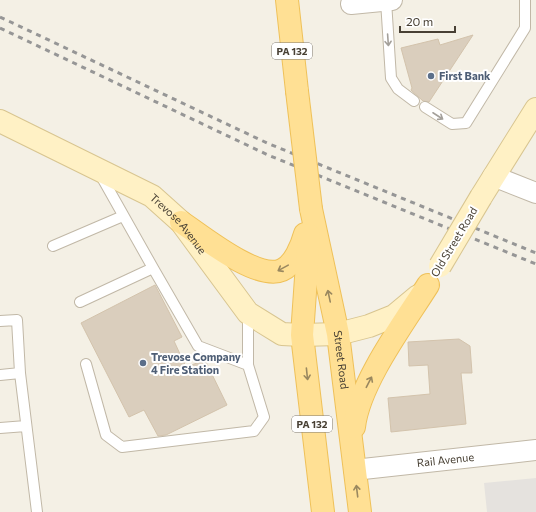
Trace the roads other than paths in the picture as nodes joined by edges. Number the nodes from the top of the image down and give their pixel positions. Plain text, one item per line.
1 (287, 0) edge
2 (525, 0) edge
3 (372, 1) edge
4 (414, 101) dead end
5 (425, 107) dead end
6 (536, 109) edge
7 (0, 121) edge
8 (96, 168) junction
9 (493, 176) junction
10 (536, 193) edge
11 (311, 210) junction
12 (124, 216) junction
13 (181, 222) junction
14 (53, 246) dead end
15 (153, 268) junction
16 (428, 285) junction
17 (80, 302) dead end
18 (248, 313) junction
19 (0, 321) edge
20 (338, 334) junction
21 (302, 335) junction
22 (86, 364) dead end
23 (248, 365) junction
24 (20, 373) junction
25 (0, 375) edge
26 (26, 426) junction
27 (0, 428) edge
28 (352, 446) junction
29 (536, 450) edge
30 (354, 470) junction
31 (37, 512) edge
32 (323, 512) edge
33 (360, 512) edge

1 - 11 main road, Street Road / PA 132, bridge
5 -> 2 lane
3 -> 4 lane
6 - 9 street, Old Street Road
7 - 8 street, Trevose Avenue
8 - 12 lane
8 - 13 street, Trevose Avenue
9 - 10 street
9 - 16 street, Old Street Road, bridge
11 -> 13 main road
20 -> 11 main road, Street Road / PA 132
11 - 21 main road, Street Road / PA 132
12 - 14 lane
12 - 15 lane
13 - 18 street, Trevose Avenue
15 - 17 lane
15 - 23 lane
16 - 20 street, Old Street Road
28 -> 16 main road
18 - 21 street, Trevose Avenue
18 - 23 lane
19 - 24 lane
20 - 21 street, Trevose Avenue
20 - 28 main road, Street Road / PA 132
21 -> 32 main road, Street Road / PA 132
22 - 23 lane
24 - 25 lane
24 - 26 lane
26 - 27 lane
26 - 31 lane
28 - 30 main road, Street Road / PA 132
29 - 30 street, Rail Avenue
33 -> 30 main road, Street Road / PA 132

